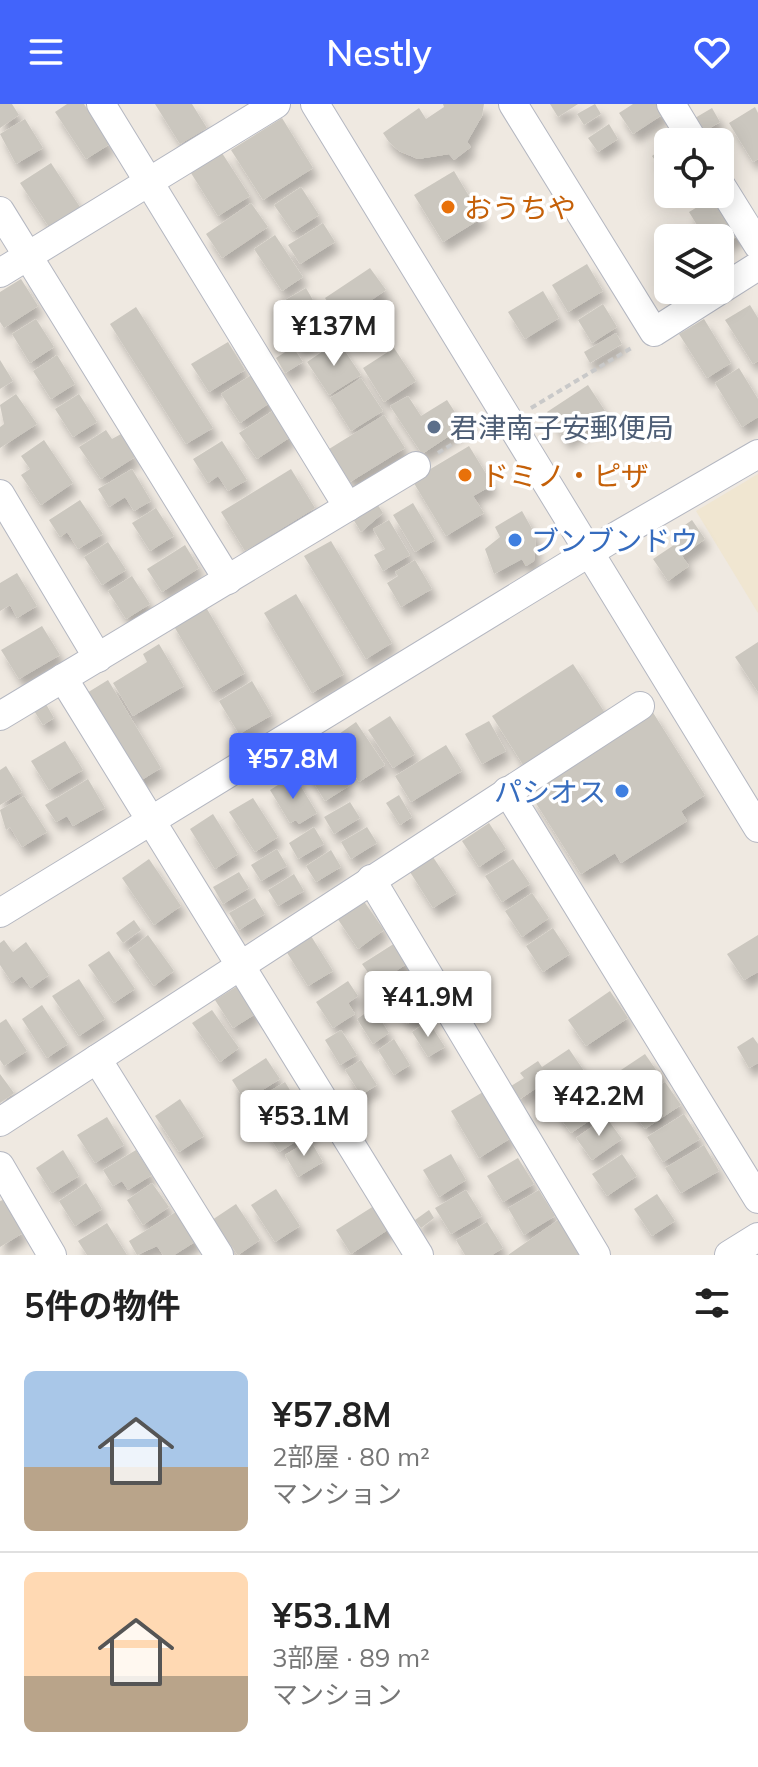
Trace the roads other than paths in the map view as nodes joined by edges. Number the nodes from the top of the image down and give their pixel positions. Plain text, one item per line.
1 (101, 104) edge
2 (276, 104) edge
3 (315, 104) edge
4 (513, 104) edge
5 (671, 104) edge
6 (686, 128) edge
7 (148, 182) junction
8 (734, 206) edge
9 (0, 211) edge
10 (758, 245) edge
11 (28, 256) junction
12 (758, 266) edge
13 (0, 273) edge
14 (758, 454) edge
15 (416, 466) road end
16 (0, 494) edge
17 (348, 507) junction
18 (589, 553) junction
19 (228, 580) junction
20 (98, 658) junction
21 (63, 678) junction
22 (640, 706) dead end
23 (0, 716) edge
24 (507, 791) junction
25 (149, 821) junction
26 (758, 828) edge
27 (371, 879) junction
28 (0, 913) edge
29 (242, 965) junction
30 (97, 1059) junction
31 (0, 1122) edge
32 (0, 1166) edge
33 (758, 1199) edge
34 (758, 1237) edge
35 (52, 1255) edge
36 (219, 1255) edge
37 (419, 1255) edge
38 (596, 1255) edge
39 (729, 1255) edge

1 - 7 street
2 - 7 street
3 - 18 street
4 - 12 street
5 - 6 street
7 - 11 street
7 - 17 street
8 - 10 street
9 - 11 street
11 - 13 street
11 - 19 street
14 - 18 street
15 - 17 street
16 - 20 street
17 - 19 street
18 - 25 street
18 - 26 street
19 - 20 street
20 - 21 street
21 - 23 street
21 - 25 street
22 - 24 street
24 - 27 street
24 - 33 street
25 - 28 street
25 - 29 street
27 - 29 street
27 - 38 street
29 - 30 street
29 - 37 street
30 - 31 street
30 - 36 street
32 - 35 street
34 - 39 street

